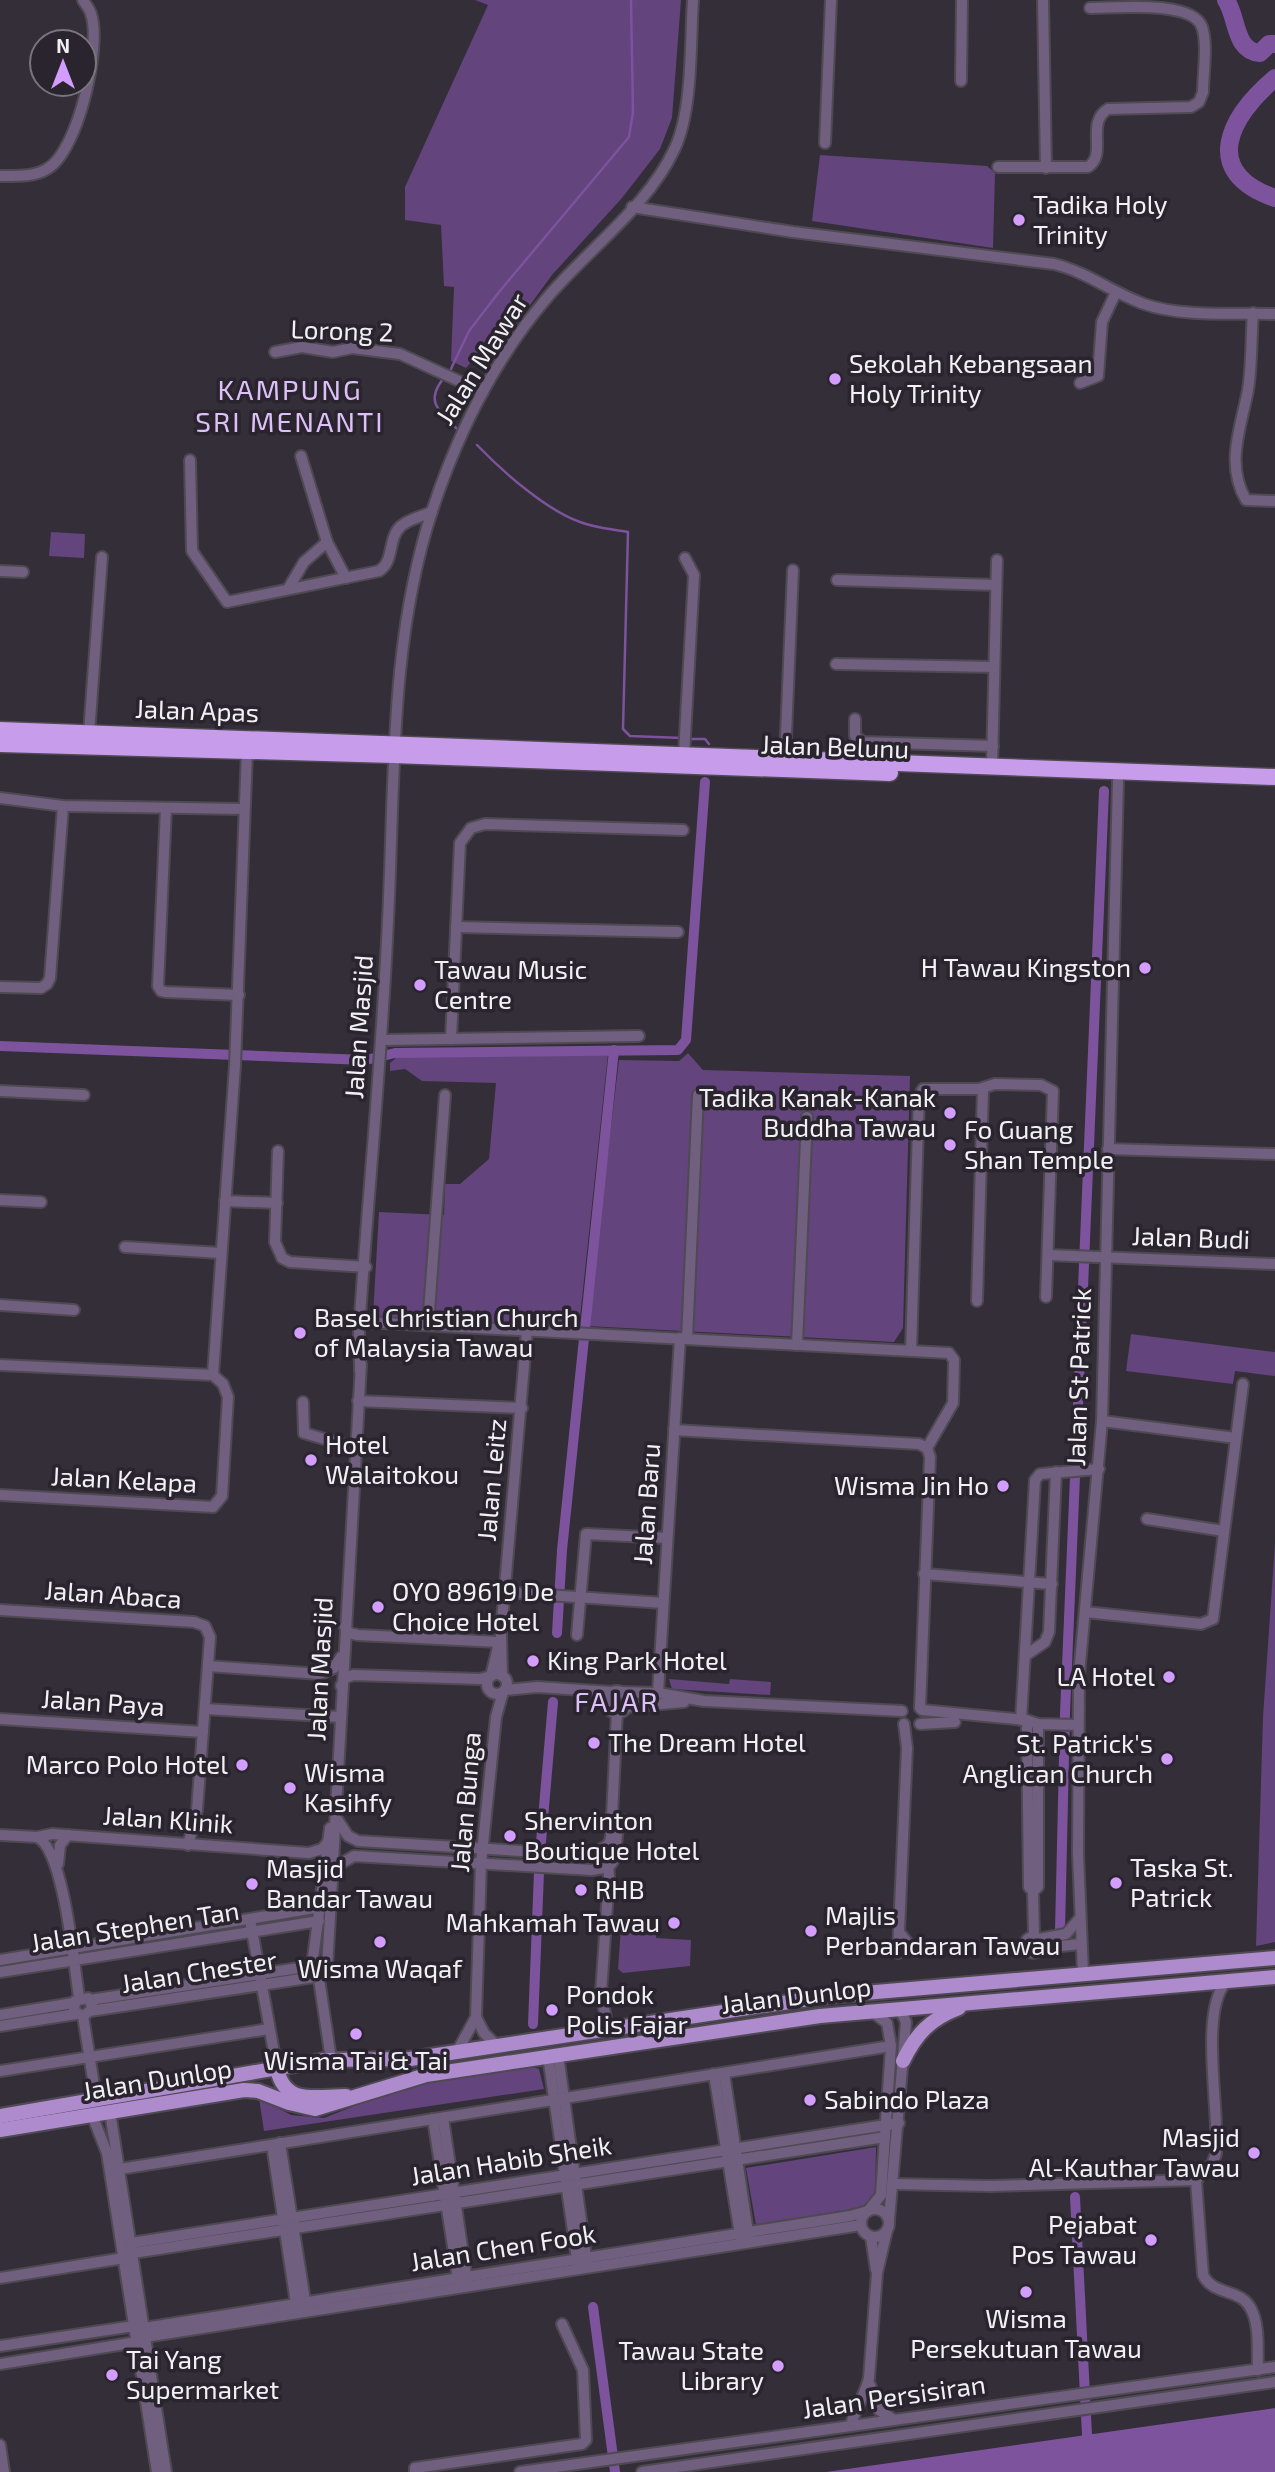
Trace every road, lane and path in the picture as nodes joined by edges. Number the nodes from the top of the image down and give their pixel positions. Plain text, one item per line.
1 (83, 0) edge
2 (693, 0) edge
3 (831, 0) edge
4 (962, 0) edge
5 (1043, 0) edge
6 (1090, 8) dead end
7 (961, 81) dead end
8 (825, 143) dead end
9 (998, 167) dead end
10 (1046, 168) junction
11 (0, 176) edge
12 (632, 207) junction
13 (1116, 292) junction
14 (1253, 313) junction
15 (1275, 314) edge
16 (275, 352) dead end
17 (1080, 383) dead end
18 (483, 391) junction
19 (301, 456) dead end
20 (190, 460) dead end
21 (1275, 501) edge
22 (432, 512) junction
23 (327, 542) junction
24 (102, 557) dead end
25 (685, 558) dead end
26 (997, 560) dead end
27 (793, 570) dead end
28 (0, 571) edge
29 (23, 572) dead end
30 (346, 578) junction
31 (837, 580) dead end
32 (996, 585) junction
33 (288, 589) junction
34 (836, 664) dead end
35 (995, 667) junction
36 (855, 719) dead end
37 (0, 730) edge
38 (89, 733) junction
39 (0, 744) edge
40 (685, 744) junction
41 (993, 746) junction
42 (393, 748) junction
43 (247, 751) junction
44 (785, 758) junction
45 (992, 766) junction
46 (1275, 777) edge
47 (1118, 781) junction
48 (1275, 787) edge
49 (0, 798) edge
50 (63, 806) junction
51 (166, 808) junction
52 (244, 809) junction
53 (682, 830) dead end
54 (456, 927) junction
55 (678, 932) dead end
56 (0, 987) edge
57 (239, 995) junction
58 (639, 1037) dead end
59 (451, 1038) junction
60 (381, 1044) junction
61 (983, 1089) junction
62 (0, 1091) edge
63 (84, 1095) dead end
64 (698, 1095) dead end
65 (445, 1096) dead end
66 (807, 1116) dead end
67 (1108, 1149) junction
68 (278, 1152) dead end
69 (1275, 1154) edge
70 (0, 1200) edge
71 (225, 1201) junction
72 (41, 1202) dead end
73 (276, 1203) junction
74 (125, 1247) dead end
75 (221, 1254) junction
76 (1048, 1255) junction
77 (1105, 1257) junction
78 (1275, 1264) edge
79 (366, 1267) junction
80 (1046, 1297) dead end
81 (977, 1301) dead end
82 (363, 1302) junction
83 (0, 1305) edge
84 (74, 1310) dead end
85 (365, 1322) junction
86 (428, 1325) junction
87 (527, 1330) junction
88 (684, 1339) junction
89 (797, 1345) junction
90 (911, 1350) junction
91 (0, 1366) edge
92 (360, 1370) junction
93 (213, 1375) junction
94 (1243, 1384) dead end
95 (358, 1401) junction
96 (303, 1402) dead end
97 (522, 1408) junction
98 (1102, 1421) junction
99 (674, 1430) junction
100 (1237, 1438) junction
101 (355, 1448) junction
102 (927, 1448) junction
103 (1099, 1469) junction
104 (1056, 1472) junction
105 (0, 1495) edge
106 (1147, 1519) dead end
107 (1224, 1531) junction
108 (667, 1538) junction
109 (924, 1574) junction
110 (1030, 1583) junction
111 (1052, 1584) junction
112 (505, 1592) junction
113 (580, 1597) junction
114 (663, 1602) junction
115 (0, 1610) edge
116 (1085, 1612) junction
117 (345, 1627) junction
118 (578, 1635) dead end
119 (500, 1638) junction
120 (343, 1651) junction
121 (1026, 1655) junction
122 (208, 1666) junction
123 (659, 1672) junction
124 (498, 1684) junction
125 (341, 1686) junction
126 (586, 1691) junction
127 (618, 1692) junction
128 (658, 1693) junction
129 (643, 1698) junction
130 (704, 1701) junction
131 (205, 1709) junction
132 (617, 1709) junction
133 (912, 1716) junction
134 (340, 1717) junction
135 (0, 1719) edge
136 (1029, 1724) junction
137 (1068, 1725) junction
138 (203, 1732) junction
139 (336, 1803) junction
140 (197, 1810) junction
141 (337, 1819) junction
142 (623, 1820) dead end
143 (0, 1835) edge
144 (68, 1835) junction
145 (37, 1837) junction
146 (328, 1842) junction
147 (609, 1844) junction
148 (188, 1845) junction
149 (208, 1846) junction
150 (483, 1849) junction
151 (481, 1863) junction
152 (57, 1865) junction
153 (333, 1868) junction
154 (605, 1868) junction
155 (321, 1907) junction
156 (1080, 1917) junction
157 (250, 1919) junction
158 (319, 1921) junction
159 (252, 1932) junction
160 (899, 1932) junction
161 (1038, 1941) junction
162 (1081, 1944) junction
163 (915, 1952) dead end
164 (898, 1953) dead end
165 (72, 1954) junction
166 (1275, 1958) edge
167 (0, 1961) edge
168 (0, 1972) edge
169 (1083, 1973) junction
170 (315, 1974) junction
171 (1275, 1978) edge
172 (260, 1980) junction
173 (1226, 1982) junction
174 (1130, 1988) junction
175 (828, 1996) junction
176 (976, 2002) junction
177 (82, 2007) junction
178 (900, 2009) junction
179 (871, 2011) junction
180 (0, 2015) edge
181 (476, 2017) junction
182 (0, 2025) edge
183 (608, 2028) junction
184 (269, 2029) junction
185 (496, 2045) junction
186 (891, 2046) junction
187 (458, 2050) junction
188 (553, 2056) junction
189 (90, 2057) junction
190 (331, 2059) junction
191 (903, 2062) junction
192 (276, 2069) junction
193 (0, 2071) edge
194 (719, 2073) junction
195 (351, 2096) junction
196 (96, 2098) junction
197 (559, 2099) junction
198 (70, 2103) junction
199 (110, 2112) junction
200 (92, 2115) junction
201 (0, 2116) edge
202 (438, 2118) junction
203 (899, 2123) junction
204 (0, 2130) edge
205 (886, 2131) junction
206 (276, 2144) junction
207 (732, 2155) junction
208 (113, 2157) junction
209 (120, 2169) junction
210 (570, 2180) junction
211 (1196, 2180) junction
212 (894, 2184) junction
213 (450, 2199) junction
214 (868, 2211) junction
215 (288, 2224) junction
216 (861, 2225) junction
217 (888, 2225) junction
218 (871, 2237) junction
219 (745, 2238) junction
220 (129, 2251) junction
221 (583, 2264) junction
222 (877, 2273) junction
223 (0, 2278) edge
224 (463, 2282) junction
225 (301, 2308) junction
226 (562, 2324) dead end
227 (140, 2333) junction
228 (0, 2346) edge
229 (0, 2364) edge
230 (1275, 2367) edge
231 (1258, 2370) junction
232 (869, 2378) junction
233 (1275, 2382) edge
234 (894, 2420) junction
235 (850, 2426) junction
236 (0, 2445) edge
237 (4, 2472) edge
238 (157, 2472) edge
239 (166, 2472) edge
240 (415, 2472) edge
241 (520, 2472) edge
242 (642, 2472) edge

1 - 11 street
2 - 12 street, Jalan Mawar
3 - 8 street
4 - 7 street
5 - 10 street
6 - 10 street
9 - 10 street
12 - 13 street
12 - 18 street, Jalan Mawar
13 - 14 street
13 - 17 street
14 - 15 street
14 - 21 street
16 - 18 street, Lorong 2
18 - 22 street, Jalan Mawar
19 - 23 street
20 - 33 street
22 - 30 street
22 - 42 street, Jalan Mawar
23 - 30 street
23 - 33 street
24 - 38 street
25 - 40 street
26 - 32 street
27 - 44 street
28 - 29 street
30 - 33 street
31 - 32 street
32 - 35 street
34 - 35 street
35 - 41 street
36 - 41 street
37 - 38 highway, Jalan Apas
38 - 42 highway, Jalan Apas
39 - 43 highway, Jalan Apas
40 - 42 highway, Jalan Belunu
40 - 44 highway, Jalan Belunu
41 - 45 street
42 - 43 highway, Jalan Apas
42 - 47 highway, Jalan Belunu
42 - 60 street, Jalan Masjid
43 - 52 street
44 - 45 highway, Jalan Belunu
45 - 46 highway, Jalan Belunu
47 - 48 highway, Jalan Belunu
47 - 67 street, Jalan St Patrick
49 - 50 street
50 - 51 street
50 - 56 street
51 - 52 street
51 - 57 street
52 - 57 street
53 - 54 street
54 - 55 street
54 - 59 street
57 - 71 street
58 - 59 street
59 - 60 street
60 - 79 street, Jalan Masjid
61 - 76 street
61 - 81 street
61 - 90 street
62 - 63 street
64 - 88 street, Jalan Baru
65 - 86 street
66 - 89 street
67 - 69 street
67 - 77 street, Jalan St Patrick
68 - 73 street
70 - 72 street
71 - 73 street
71 - 75 street
73 - 79 street
74 - 75 street
75 - 93 street
76 - 77 street, Jalan Budi
76 - 80 street
77 - 78 street, Jalan Budi
77 - 98 street, Jalan St Patrick
79 - 82 street, Jalan Masjid
82 - 85 street, Jalan Masjid
82 - 92 street, Jalan Masjid
83 - 84 street
85 - 86 street
85 - 92 street, Jalan Masjid
86 - 87 street
87 - 88 street
87 - 97 street, Jalan Leitz
88 - 89 street
88 - 99 street, Jalan Baru
89 - 90 street
90 - 102 street
91 - 93 street
92 - 95 street, Jalan Masjid
93 - 105 street, Jalan Kelapa
94 - 100 street
95 - 97 street
95 - 101 street, Jalan Masjid
96 - 101 street
97 - 112 street, Jalan Leitz
98 - 100 street
98 - 103 street, Jalan St Patrick
99 - 102 street
99 - 108 street, Jalan Baru
100 - 107 street
101 - 117 street, Jalan Masjid
102 - 109 street
103 - 104 street
103 - 116 street, Jalan St Patrick
104 - 110 street
104 - 111 street
106 - 107 street
107 - 116 street
108 - 113 street
108 - 114 street, Jalan Baru
109 - 110 street
109 - 133 street
110 - 111 street
110 - 121 street
111 - 121 street
112 - 113 street
112 - 119 street, Jalan Leitz
113 - 114 street
113 - 118 street
114 - 123 street, Jalan Baru
115 - 122 street, Jalan Abaca
116 - 137 street, Jalan St Patrick
117 - 119 street
117 - 120 street, Jalan Masjid
119 - 124 street, Jalan Bunga
120 - 122 street
120 - 125 street, Jalan Masjid
121 - 136 street
122 - 131 street, Jalan Abaca
123 - 128 street, Jalan Baru
123 - 129 street
124 - 125 street
124 - 126 street
124 - 150 street, Jalan Bunga
125 - 134 street, Jalan Masjid
126 - 127 street
126 - 132 street
127 - 129 street
127 - 132 street
127 - 132 street
128 - 129 street
128 - 130 street
129 - 130 street
129 - 132 street
130 - 133 street
131 - 134 street
131 - 138 street, Jalan Abaca
132 - 147 street
133 - 136 street
133 - 160 street
134 - 139 street, Jalan Masjid
135 - 138 street, Jalan Paya
136 - 137 street
136 - 161 street
137 - 156 street, Jalan St Patrick
138 - 140 street, Jalan Abaca
139 - 141 street, Jalan Masjid
139 - 146 street
140 - 148 street
140 - 149 street
141 - 150 street
141 - 153 street, Jalan Masjid
142 - 154 street
143 - 145 street, Jalan Klinik
144 - 145 street, Jalan Klinik
144 - 148 street, Jalan Klinik
144 - 152 street
145 - 152 street
146 - 149 street, Jalan Klinik
146 - 155 street
147 - 150 street
147 - 154 street
148 - 149 street, Jalan Klinik
150 - 151 street, Jalan Bunga
151 - 153 street
151 - 154 street
151 - 181 street, Jalan Bunga
152 - 165 street
153 - 170 street, Jalan Masjid
154 - 183 street
155 - 157 street, Jalan Stephen Tan
155 - 158 street
156 - 161 street
156 - 162 street, Jalan St Patrick
157 - 159 street
157 - 165 street, Jalan Stephen Tan
158 - 159 street, Jalan Stephen Tan
158 - 170 street
159 - 165 street, Jalan Stephen Tan
159 - 172 street
160 - 163 street
160 - 164 street
161 - 162 street
162 - 169 street, Jalan St Patrick
165 - 167 street, Jalan Stephen Tan
165 - 168 street, Jalan Stephen Tan
165 - 177 street
166 - 169 main road, Jalan Dunlop
169 - 174 main road
169 - 175 main road, Jalan Dunlop
170 - 172 street, Jalan Chester
170 - 190 street
171 - 173 main road, Jalan Dunlop
172 - 177 street, Jalan Chester
172 - 184 street
173 - 174 main road, Jalan Dunlop
173 - 211 street
174 - 176 main road, Jalan Dunlop
175 - 178 main road
175 - 183 main road, Jalan Dunlop
176 - 178 main road, Jalan Dunlop
176 - 191 main road
177 - 180 street, Jalan Chester
177 - 182 street, Jalan Chester
177 - 189 street
178 - 179 main road, Jalan Dunlop
178 - 191 street
179 - 186 street
179 - 188 main road, Jalan Dunlop
181 - 185 street
181 - 187 street, Jalan Bunga
183 - 185 main road, Jalan Dunlop
184 - 189 street
184 - 192 street
185 - 187 main road, Jalan Dunlop
186 - 194 street
186 - 205 street
187 - 190 main road, Jalan Dunlop
188 - 195 main road, Jalan Dunlop
188 - 197 street
189 - 193 street
189 - 196 street
190 - 192 main road, Jalan Dunlop
191 - 203 street
192 - 195 main road
192 - 196 main road, Jalan Dunlop
194 - 197 street
194 - 207 street
195 - 199 main road, Jalan Dunlop
196 - 198 main road, Jalan Dunlop
197 - 202 street
197 - 210 street
198 - 199 main road
198 - 201 main road, Jalan Dunlop
199 - 200 main road, Jalan Dunlop
199 - 208 street
200 - 204 main road, Jalan Dunlop
200 - 208 street
202 - 206 street
202 - 213 street
203 - 205 street, Jalan Habib Sheik
203 - 212 street
205 - 207 street, Jalan Habib Sheik
205 - 214 street
206 - 209 street
206 - 215 street
207 - 210 street, Jalan Habib Sheik
207 - 219 street
208 - 209 street
208 - 220 street
209 - 220 street
210 - 213 street, Jalan Habib Sheik
210 - 221 street
211 - 212 street
211 - 231 street
212 - 217 street
213 - 215 street, Jalan Habib Sheik
213 - 224 street
214 - 216 street
214 - 217 street
214 - 219 street, Jalan Chen Fook
215 - 220 street, Jalan Habib Sheik
215 - 225 street
216 - 218 street
216 - 219 street, Jalan Chen Fook
217 - 218 street
217 - 222 street
218 - 222 street
219 - 221 street, Jalan Chen Fook
220 - 223 street, Jalan Habib Sheik
220 - 227 street
221 - 224 street, Jalan Chen Fook
222 - 232 street
224 - 225 street, Jalan Chen Fook
225 - 227 street, Jalan Chen Fook
226 - 240 street
227 - 228 street
227 - 229 street
227 - 238 street
227 - 239 street
230 - 231 street, Jalan Persisiran
231 - 234 street, Jalan Persisiran
232 - 234 street
232 - 235 street
233 - 242 street, Jalan Persisiran
234 - 235 street, Jalan Persisiran
235 - 241 street, Jalan Persisiran
236 - 237 street

